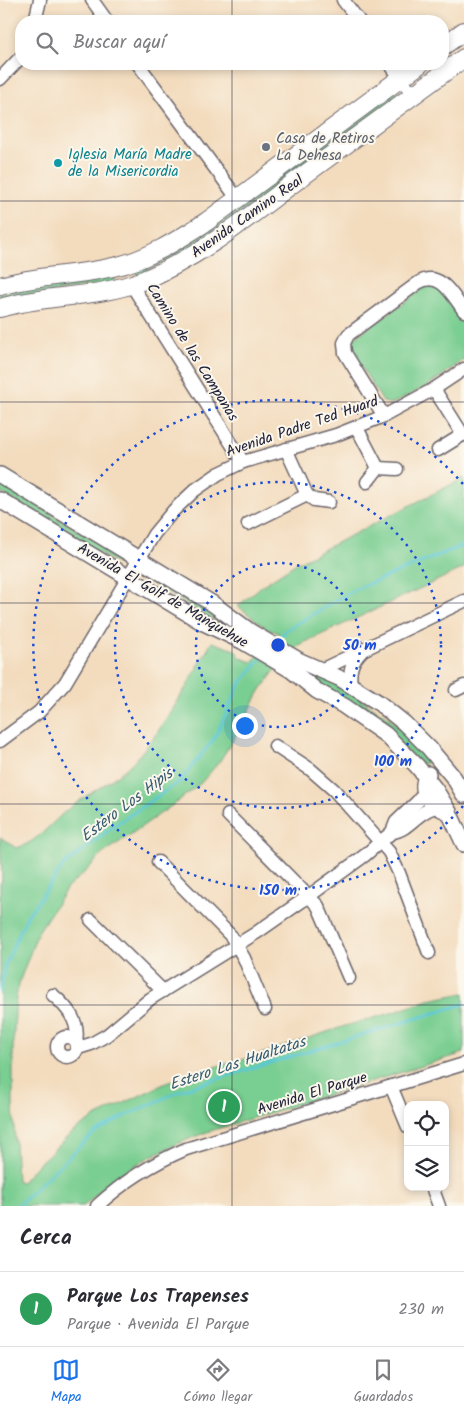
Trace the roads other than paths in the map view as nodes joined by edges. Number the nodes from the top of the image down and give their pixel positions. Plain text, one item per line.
1 (40, 0) edge
2 (92, 0) edge
3 (343, 0) edge
4 (36, 15) edge
5 (103, 15) edge
6 (354, 15) edge
7 (464, 31) edge
8 (449, 42) edge
9 (449, 50) edge
10 (15, 63) edge
11 (462, 63) edge
12 (142, 70) edge
13 (395, 70) edge
14 (412, 70) edge
15 (401, 78) junction
16 (0, 79) edge
17 (413, 95) junction
18 (237, 198) junction
19 (131, 284) junction
20 (0, 286) edge
21 (0, 308) edge
22 (464, 311) edge
23 (464, 369) edge
24 (434, 389) junction
25 (384, 416) junction
26 (356, 428) junction
27 (463, 435) edge
28 (286, 449) junction
29 (438, 450) dead end
30 (243, 462) junction
31 (378, 468) junction
32 (397, 469) dead end
33 (0, 475) edge
34 (367, 482) dead end
35 (308, 495) junction
36 (0, 500) edge
37 (329, 502) dead end
38 (248, 524) dead end
39 (138, 559) junction
40 (128, 577) junction
41 (464, 601) edge
42 (247, 637) junction
43 (361, 652) junction
44 (295, 666) junction
45 (321, 670) junction
46 (351, 686) junction
47 (0, 741) edge
48 (275, 746) dead end
49 (454, 778) junction
50 (425, 784) junction
51 (464, 796) edge
52 (443, 809) junction
53 (228, 815) dead end
54 (392, 832) junction
55 (380, 842) junction
56 (464, 844) edge
57 (158, 862) dead end
58 (310, 896) junction
59 (91, 920) dead end
60 (237, 945) junction
61 (429, 953) dead end
62 (349, 978) dead end
63 (163, 991) junction
64 (53, 995) dead end
65 (265, 1008) dead end
66 (464, 1064) edge
67 (391, 1086) junction
68 (404, 1117) edge
69 (433, 1191) edge
70 (97, 1206) edge
71 (439, 1206) edge

1 - 4 street
2 - 5 street
3 - 6 street
7 - 8 main road
9 - 11 street
10 - 16 street
11 - 17 main road, Avenida Camino Real
12 - 18 street
13 - 15 street
14 - 15 main road, Avenida Camino Real
15 - 17 street
15 - 18 main road, Avenida Camino Real
17 - 19 main road, Avenida Camino Real
18 - 20 main road, Avenida Camino Real
19 - 21 main road, Avenida Camino Real
19 - 30 street, Camino de las Campanas
22 - 25 street
23 - 24 street, Avenida Padre Ted Huard
24 - 25 street, Avenida Padre Ted Huard
24 - 27 street
25 - 26 street, Avenida Padre Ted Huard
26 - 28 street, Avenida Padre Ted Huard
26 - 31 street
27 - 29 street
28 - 30 street, Avenida Padre Ted Huard
28 - 35 street
30 - 39 street, Avenida Padre Ted Huard
31 - 32 street
31 - 34 street
33 - 39 street, Avenida El Golf de Manquehue
35 - 37 street
35 - 38 street
36 - 40 street, Avenida El Golf de Manquehue
39 - 40 street, Avenida Padre Ted Huard
39 - 42 street, Avenida El Golf de Manquehue
40 - 42 street, Avenida El Golf de Manquehue
40 - 47 street, Avenida Padre Ted Huard
41 - 43 street
42 - 44 street, Avenida El Golf de Manquehue
43 - 45 street
43 - 46 street
44 - 45 street, Avenida El Golf de Manquehue
44 - 50 street, Avenida El Golf de Manquehue
45 - 46 street, Avenida El Golf de Manquehue
46 - 49 street, Avenida El Golf de Manquehue
48 - 55 street
49 - 50 street
49 - 51 street, Avenida El Golf de Manquehue
50 - 52 street, Avenida El Golf de Manquehue
50 - 54 street
52 - 54 street
52 - 56 street, Avenida El Golf de Manquehue
53 - 58 street
54 - 55 street
55 - 58 street
55 - 61 street
57 - 60 street
58 - 60 street
58 - 62 street
59 - 63 street
60 - 63 street
60 - 65 street
63 - 64 street
66 - 67 street, Avenida El Parque
67 - 68 street
67 - 70 street, Avenida El Parque
69 - 71 street

